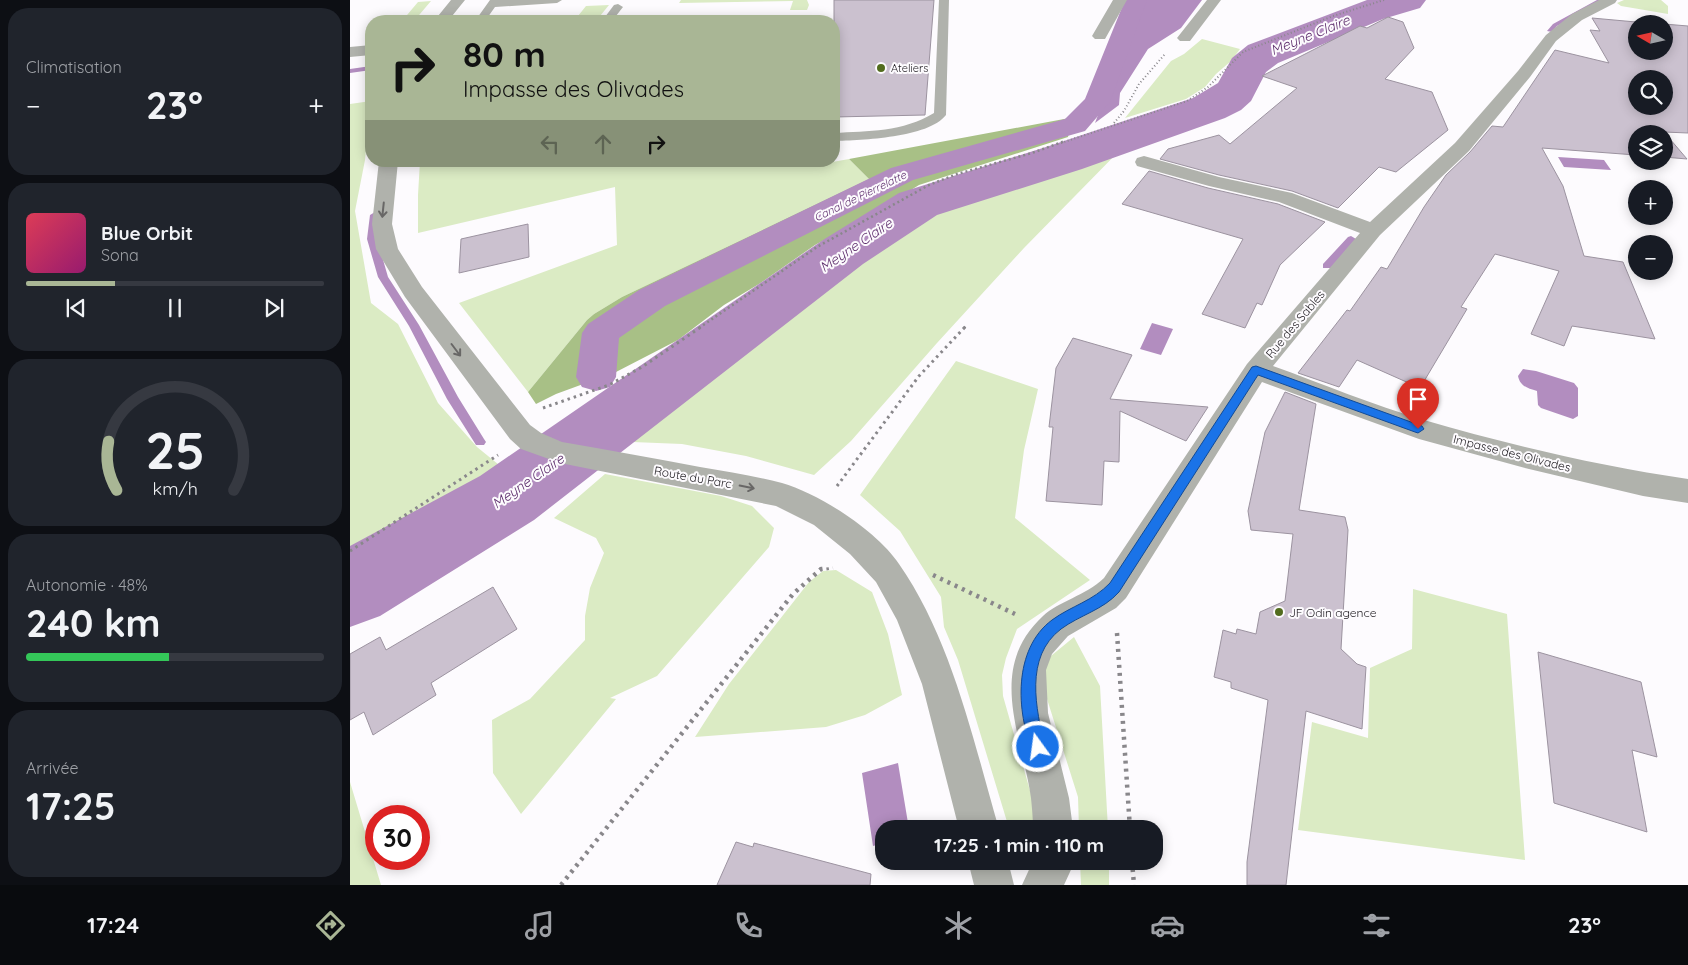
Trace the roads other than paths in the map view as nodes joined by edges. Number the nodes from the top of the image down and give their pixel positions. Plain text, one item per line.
1 (458, 0) edge
2 (557, 0) edge
3 (944, 0) edge
4 (1120, 0) edge
5 (1214, 0) edge
6 (1610, 0) edge
7 (494, 2) edge
8 (618, 7) dead end
9 (446, 15) edge
10 (484, 15) edge
11 (612, 15) edge
12 (1100, 36) dead end
13 (1185, 38) road end
14 (365, 51) edge
15 (350, 52) edge
16 (840, 136) edge
17 (1144, 162) dead end
18 (388, 167) edge
19 (1372, 231) junction
20 (1256, 370) junction
21 (1688, 491) edge
22 (977, 820) edge
23 (1052, 820) edge
24 (990, 870) edge
25 (1050, 870) edge
26 (994, 885) edge
27 (1042, 885) edge

1 - 9 street
2 - 7 lane
3 - 16 lane
4 - 12 street
5 - 13 street
6 - 19 street, Rue des Sables
7 - 10 lane
8 - 11 lane
14 - 15 street
17 - 19 street
18 -> 22 street, Route du Parc
19 - 20 street, Rue des Sables
20 - 21 street, Impasse des Olivades
20 - 23 street, Rue des Sables
24 - 26 street
25 - 27 street

